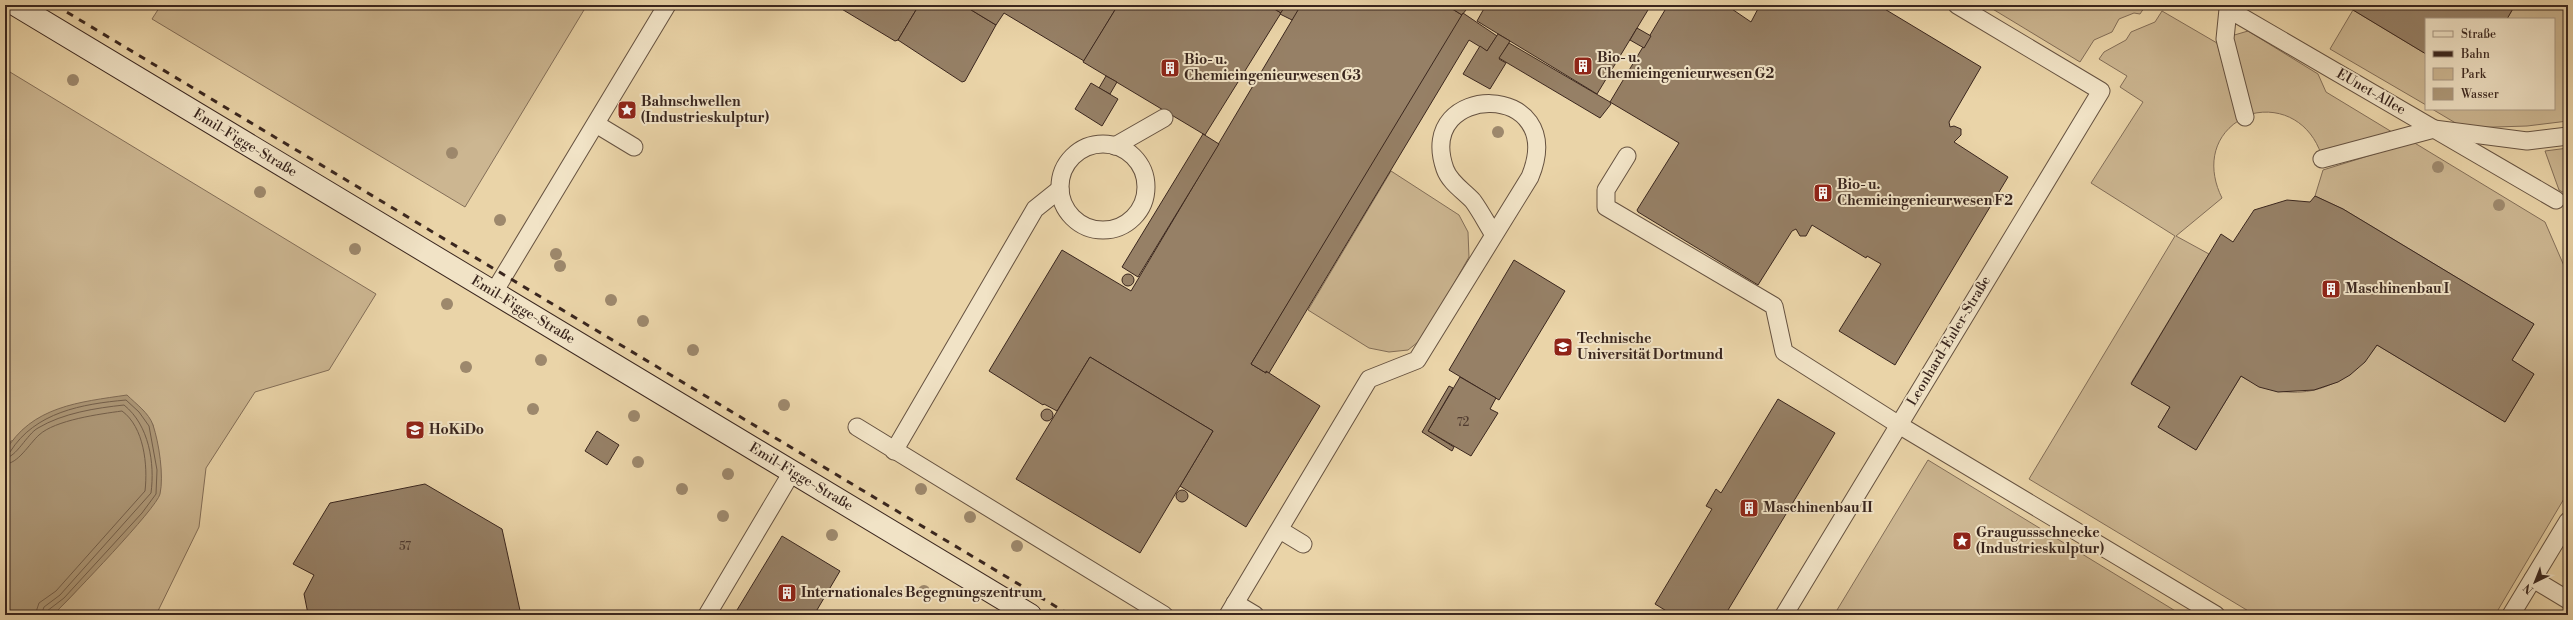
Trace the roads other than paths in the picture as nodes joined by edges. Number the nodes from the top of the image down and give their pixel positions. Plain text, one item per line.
1 (16, 5) edge
2 (667, 5) edge
3 (1957, 5) edge
4 (2245, 117) dead end
5 (1164, 118) dead end
6 (596, 124) junction
7 (2434, 129) junction
8 (2568, 136) edge
9 (1115, 146) junction
10 (634, 147) dead end
11 (1627, 156) dead end
12 (2322, 159) dead end
13 (1060, 189) junction
14 (2556, 200) dead end
15 (1494, 235) junction
16 (494, 292) junction
17 (1899, 425) junction
18 (857, 427) dead end
19 (894, 451) junction
20 (792, 472) junction
21 (2568, 521) edge
22 (1280, 530) junction
23 (1303, 544) dead end
24 (2533, 579) junction
25 (2568, 600) edge
26 (1231, 609) edge
27 (707, 615) edge
28 (1030, 615) edge
29 (1164, 615) edge
30 (1255, 615) edge
31 (1784, 615) edge
32 (2216, 615) edge
33 (2510, 615) edge

1 - 16 street, Emil-Figge-Straße
2 - 6 lane
3 - 17 lane, Leonhard-Euler-Straße
4 - 7 lane, EUnet-Allee
5 - 9 lane
6 - 10 lane
6 - 16 lane
7 - 8 lane
7 - 12 lane
7 - 14 lane, EUnet-Allee
9 - 13 lane
9 - 13 lane
11 - 17 lane
13 - 19 lane
15 - 15 lane
15 - 22 lane
16 - 20 street, Emil-Figge-Straße
17 - 31 lane, Leonhard-Euler-Straße
17 - 32 lane
18 - 19 lane
19 - 29 lane
20 - 27 lane
20 - 28 street, Emil-Figge-Straße
21 - 24 lane
22 - 23 lane
22 - 26 lane
24 - 25 lane
24 - 33 lane
26 - 30 lane

